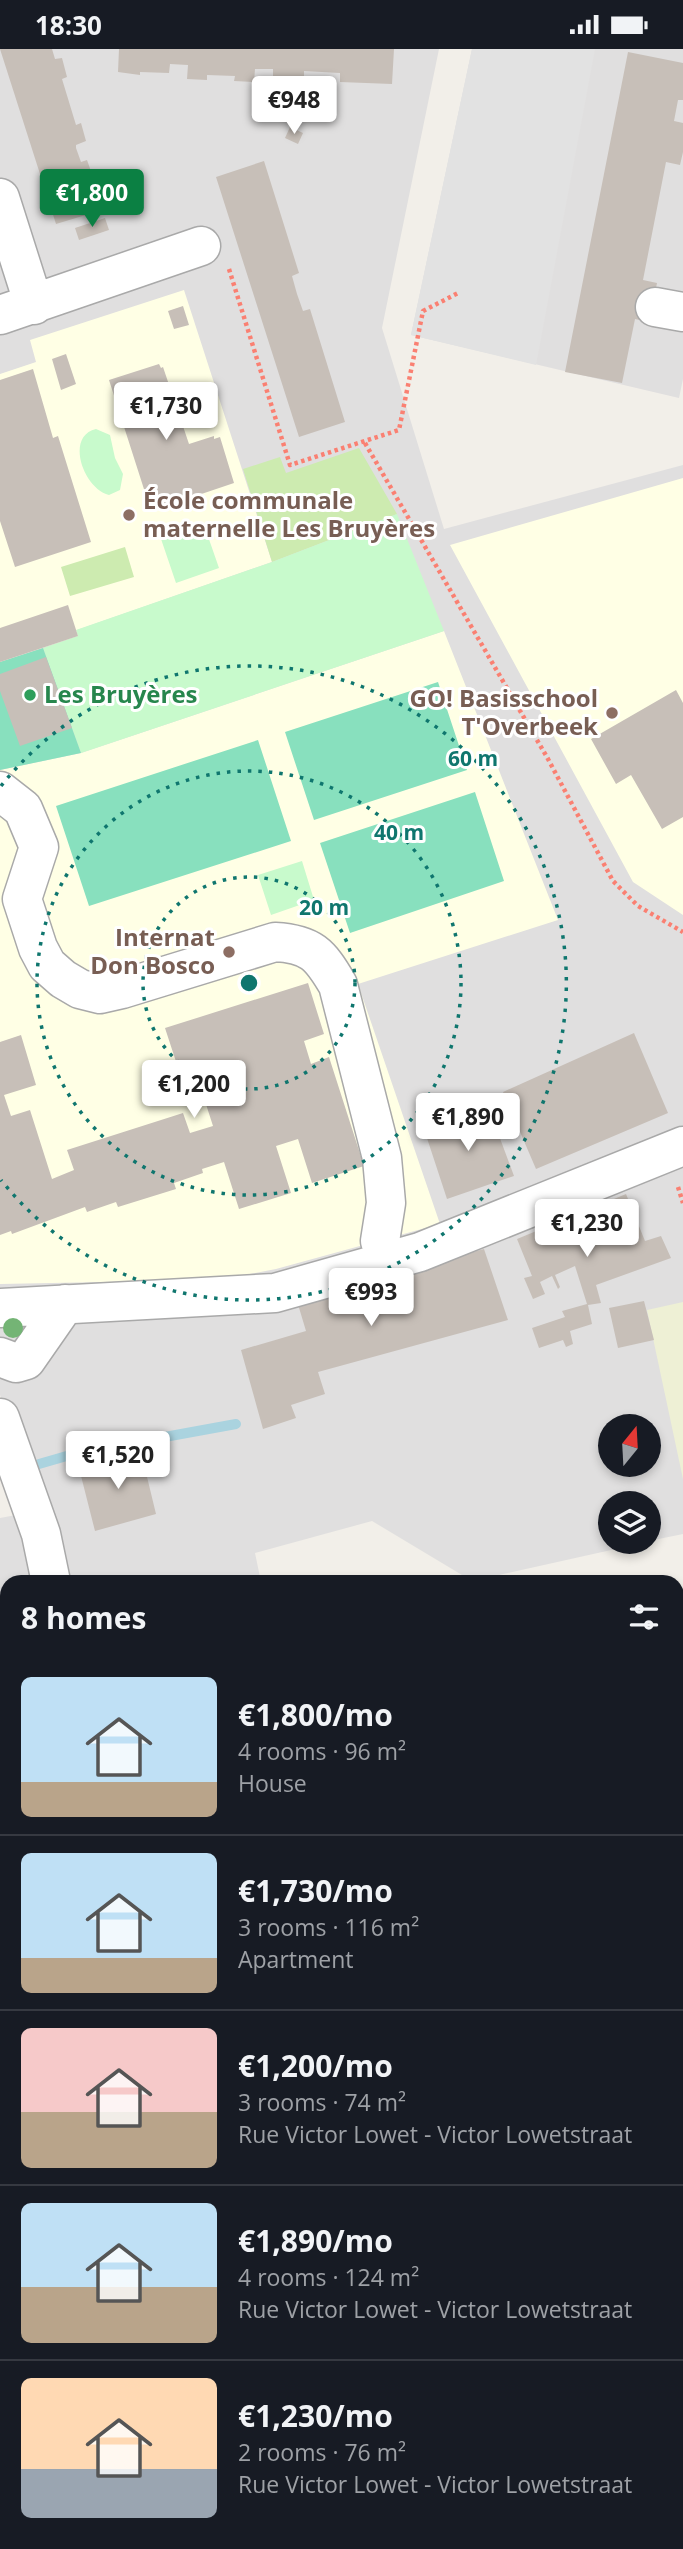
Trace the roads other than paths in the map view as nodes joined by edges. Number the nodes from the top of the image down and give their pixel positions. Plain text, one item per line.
1 (0, 198) edge
2 (201, 246) road end
3 (17, 310) edge
4 (0, 792) edge
5 (683, 1146) edge
6 (387, 1262) junction
7 (65, 1304) junction
8 (0, 1308) edge
9 (0, 1357) edge
10 (0, 1418) edge
11 (50, 1575) edge

1 - 3 street
2 - 3 street
4 - 6 street
5 - 6 street
6 - 7 street
7 - 8 street
7 - 9 street
10 - 11 street

